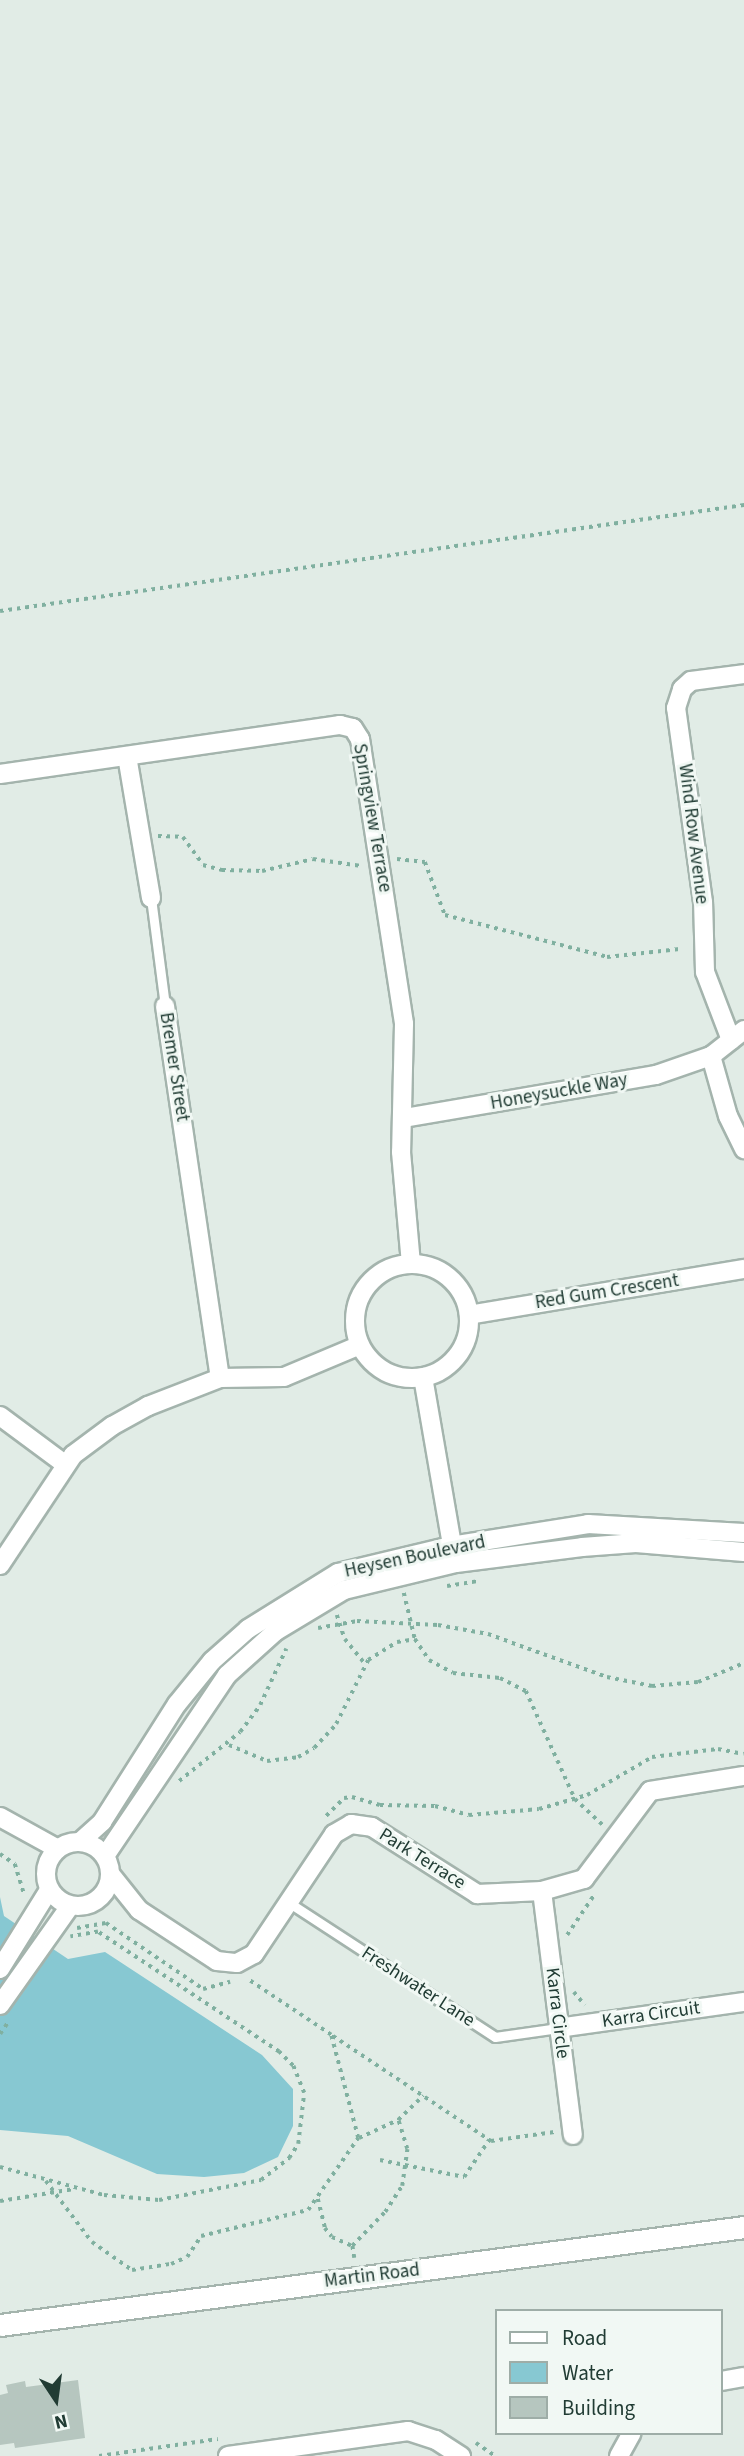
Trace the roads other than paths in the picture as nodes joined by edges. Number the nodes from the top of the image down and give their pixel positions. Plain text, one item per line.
1 (744, 674) edge
2 (127, 756) junction
3 (0, 774) edge
4 (151, 898) joint
5 (165, 1006) joint
6 (737, 1035) edge
7 (712, 1056) junction
8 (404, 1118) junction
9 (744, 1149) edge
10 (411, 1264) junction
11 (744, 1269) edge
12 (469, 1315) junction
13 (360, 1345) junction
14 (423, 1377) junction
15 (220, 1378) junction
16 (0, 1416) edge
17 (66, 1465) junction
18 (744, 1533) edge
19 (744, 1552) edge
20 (454, 1555) junction
21 (0, 1565) edge
22 (744, 1776) edge
23 (6, 1821) edge
24 (80, 1842) junction
25 (58, 1849) junction
26 (105, 1856) junction
27 (47, 1865) junction
28 (110, 1875) junction
29 (49, 1890) junction
30 (541, 1891) junction
31 (97, 1901) junction
32 (288, 1902) junction
33 (69, 1906) junction
34 (137, 1908) junction
35 (0, 1969) edge
36 (744, 2002) edge
37 (0, 2005) edge
38 (558, 2028) junction
39 (573, 2134) dead end
40 (744, 2227) edge
41 (0, 2325) edge
42 (744, 2377) edge
43 (723, 2381) edge
44 (631, 2435) edge
45 (229, 2456) edge
46 (461, 2456) edge
47 (620, 2456) edge

1 - 6 street, Wind Row Avenue
2 - 3 street, Springview Terrace
2 - 4 street, Bremer Street
2 - 8 street, Springview Terrace
4 - 5 lane, Bremer Street
5 - 15 street, Bremer Street
6 - 7 street
7 - 8 street, Honeysuckle Way
7 - 9 street
8 - 10 street, Springview Terrace
10 - 12 street
10 - 13 street
11 - 12 street, Red Gum Crescent
12 - 14 street
13 - 14 street
13 - 15 street
14 - 20 street
15 - 17 street
16 - 17 street
17 - 21 street
18 - 20 street, Heysen Boulevard
19 - 20 street, Heysen Boulevard
20 - 24 street, Heysen Boulevard
20 - 26 street, Heysen Boulevard
22 - 30 street, Park Terrace
23 - 25 street
23 - 27 street
24 - 25 street
24 - 26 street
25 - 27 street
26 - 28 street
27 - 29 street
28 - 31 street
28 - 34 street
29 - 33 street
29 - 35 street
30 - 32 street, Park Terrace
30 - 38 street, Karra Circle
31 - 33 street
31 - 34 street
32 - 34 street, Park Terrace
32 - 38 lane, Freshwater Lane
33 - 37 street
36 - 38 street, Karra Circuit
38 - 39 street, Karra Circle
40 - 41 street, Martin Road
42 - 43 street
44 - 47 street
45 - 46 street

